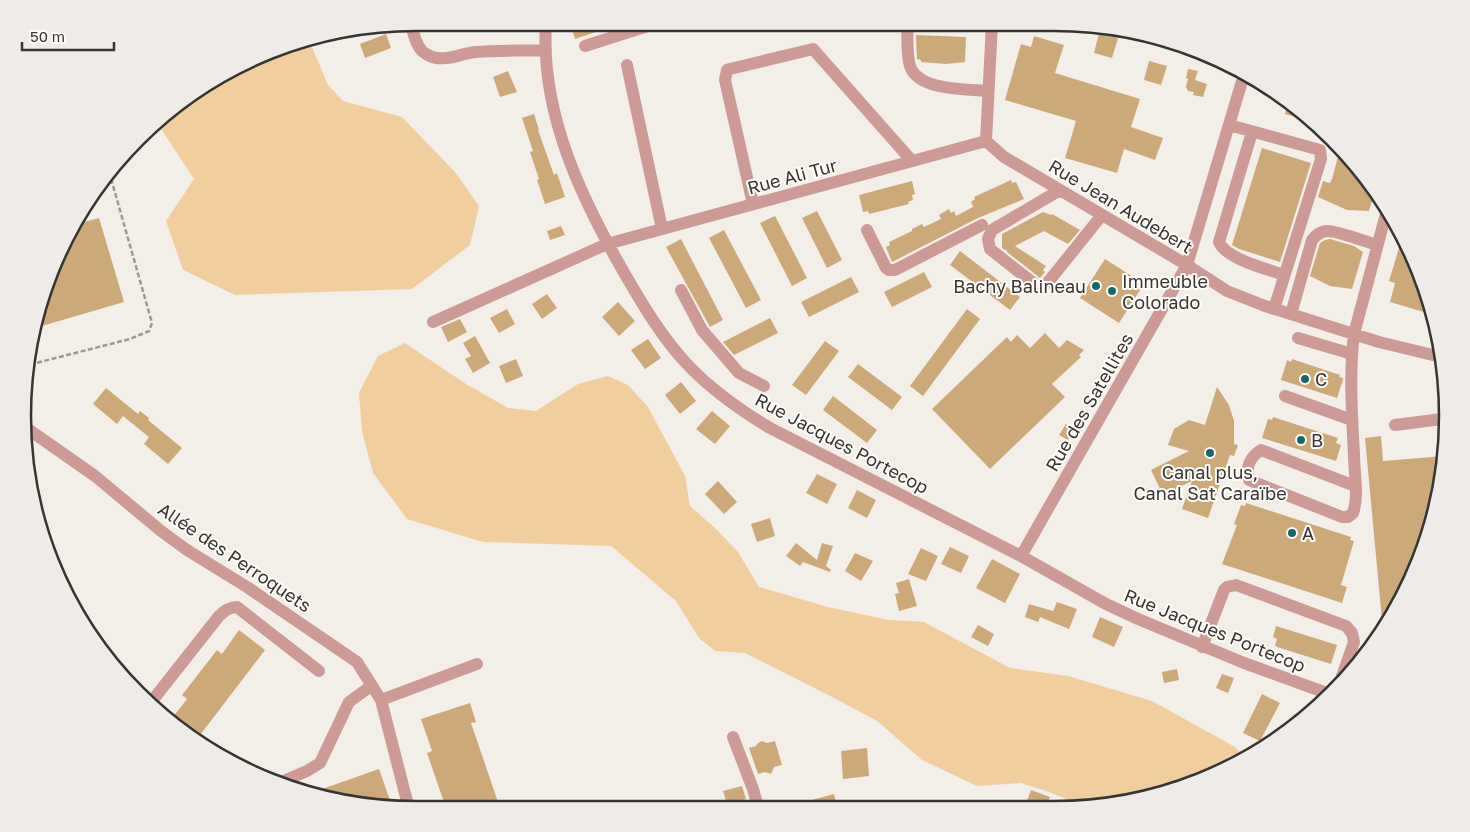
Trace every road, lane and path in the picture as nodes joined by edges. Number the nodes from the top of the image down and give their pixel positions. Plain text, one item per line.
1 (413, 31) edge
2 (546, 31) edge
3 (632, 31) edge
4 (908, 31) edge
5 (992, 31) edge
6 (585, 46) dead end
7 (546, 50) junction
8 (627, 65) dead end
9 (1243, 82) edge
10 (988, 91) junction
11 (1229, 125) junction
12 (1252, 132) junction
13 (986, 141) junction
14 (912, 161) junction
15 (112, 181) edge
16 (1060, 190) junction
17 (753, 204) junction
18 (1102, 215) junction
19 (1384, 220) edge
20 (982, 225) dead end
21 (662, 230) junction
22 (866, 230) dead end
23 (607, 244) junction
24 (1378, 245) junction
25 (1187, 265) junction
26 (1284, 275) junction
27 (681, 290) dead end
28 (1274, 309) junction
29 (1291, 314) junction
30 (433, 322) dead end
31 (1354, 334) junction
32 (1298, 338) dead end
33 (1352, 354) junction
34 (1433, 355) edge
35 (35, 364) edge
36 (764, 386) dead end
37 (1285, 396) dead end
38 (1439, 419) edge
39 (1352, 420) junction
40 (1395, 425) dead end
41 (32, 432) edge
42 (1355, 486) junction
43 (1021, 556) junction
44 (1202, 647) junction
45 (477, 664) dead end
46 (1345, 667) edge
47 (319, 671) dead end
48 (371, 686) junction
49 (1322, 691) edge
50 (154, 698) edge
51 (381, 700) junction
52 (733, 737) dead end
53 (289, 779) edge
54 (407, 801) edge
55 (756, 801) edge

1 - 7 street
2 - 7 street, Rue Jacques Portecop
3 - 6 street
4 - 10 street
5 - 10 street
7 - 23 street, Rue Jacques Portecop
8 - 21 street
9 - 11 street, Rue des Satellites
10 - 13 street
11 - 12 street
11 - 25 street, Rue des Satellites
12 - 26 street
12 - 26 street
13 - 14 street, Rue Ali Tur
13 - 16 street, Rue Jean Audebert
14 - 17 street, Rue Ali Tur
14 - 17 street
15 - 35 path
16 - 18 street, Rue Jean Audebert
16 - 18 street
17 - 21 street, Rue Ali Tur
18 - 25 street, Rue Jean Audebert
19 - 24 street
20 - 22 street
21 - 23 street, Rue Ali Tur
23 - 30 street, Rue Ali Tur
23 - 43 street, Rue Jacques Portecop
24 - 29 street
24 - 31 street
25 - 28 street, Rue Jean Audebert
25 - 43 street, Rue des Satellites
26 - 28 street
27 - 36 street
28 - 29 street, Rue Jean Audebert
29 - 31 street, Rue Jean Audebert
31 - 33 street
31 - 34 street, Rue Jean Audebert
32 - 33 street
33 - 39 street
37 - 39 street
38 - 40 street
39 - 42 street
41 - 48 street, Allée des Perroquets
42 - 42 street
43 - 44 street, Rue Jacques Portecop
44 - 46 street
44 - 49 street, Rue Jacques Portecop
45 - 51 street
47 - 50 street
48 - 51 street, Allée des Perroquets
48 - 53 street
51 - 54 street
52 - 55 street

